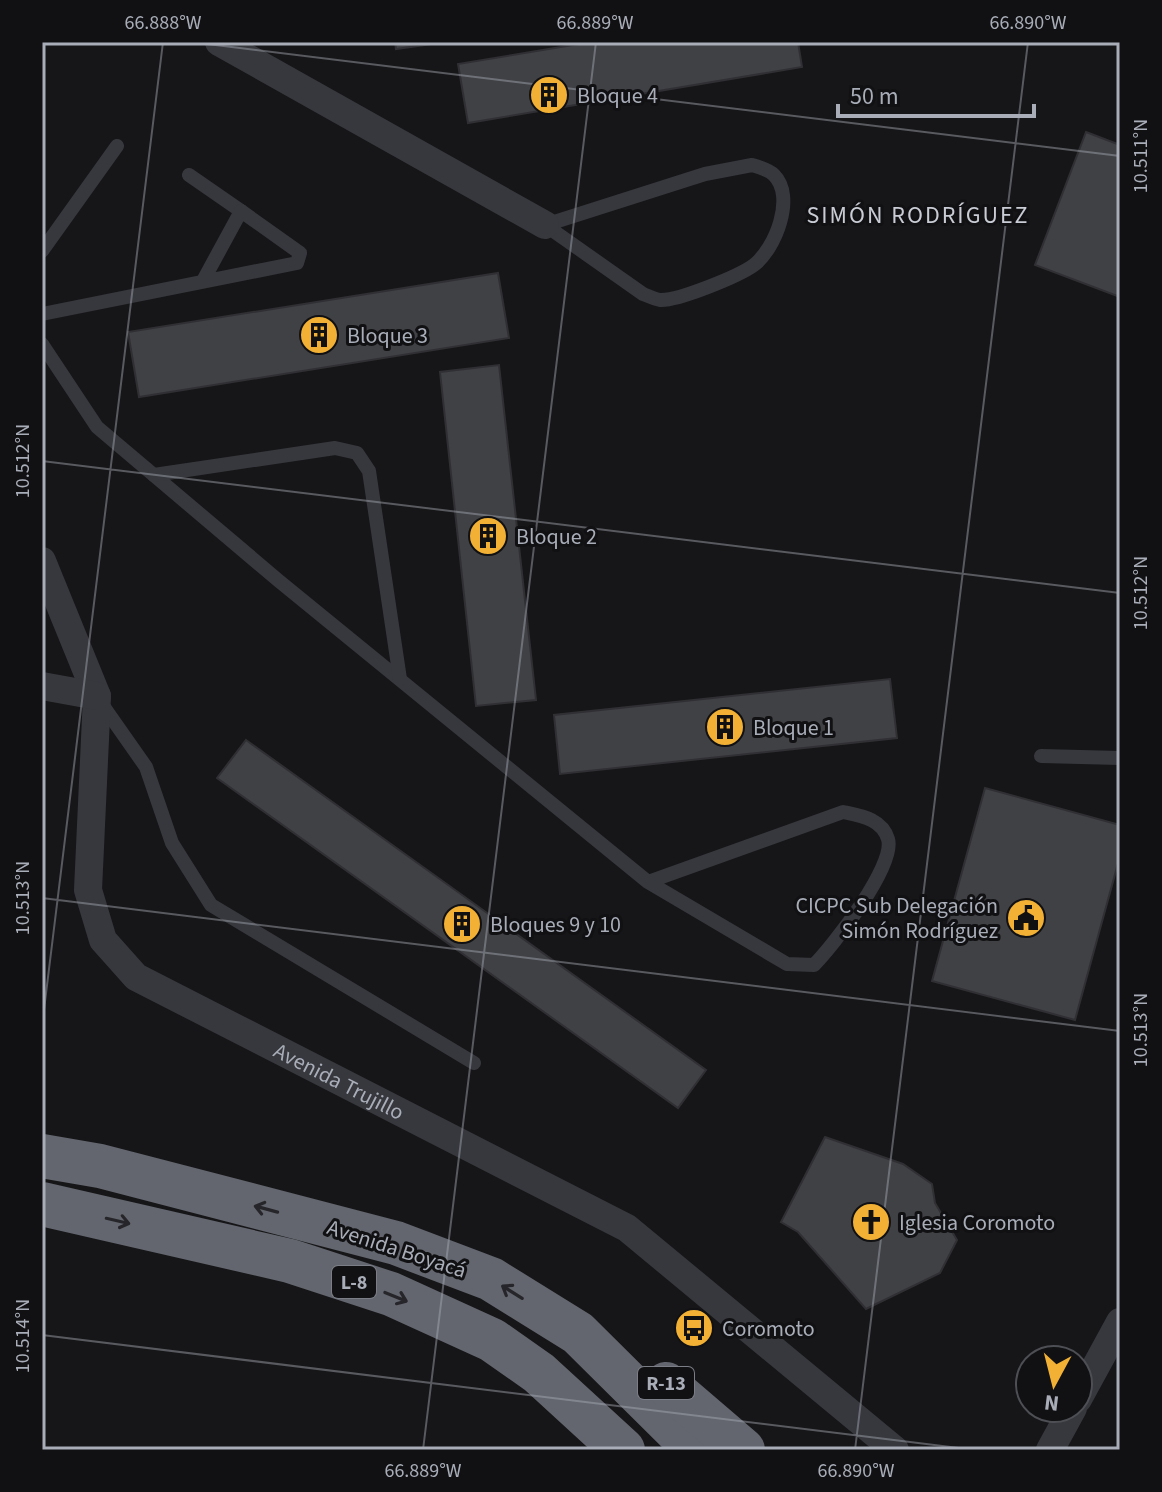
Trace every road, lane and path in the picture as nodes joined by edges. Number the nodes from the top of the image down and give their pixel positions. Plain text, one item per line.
1 (219, 42) edge
2 (117, 146) dead end
3 (189, 175) dead end
4 (241, 211) junction
5 (545, 225) junction
6 (42, 251) edge
7 (204, 279) junction
8 (42, 314) edge
9 (42, 344) edge
10 (154, 475) junction
11 (42, 561) edge
12 (400, 679) junction
13 (42, 686) edge
14 (97, 696) junction
15 (1041, 756) dead end
16 (1120, 758) edge
17 (648, 882) junction
18 (474, 1063) dead end
19 (42, 1156) edge
20 (42, 1204) edge
21 (1120, 1322) edge
22 (578, 1333) junction
23 (1094, 1370) edge
24 (1064, 1424) edge
25 (623, 1450) edge
26 (696, 1450) edge
27 (743, 1450) edge
28 (895, 1450) edge
29 (1050, 1450) edge

1 - 5 street
2 - 6 lane
3 - 4 lane
4 - 7 lane
4 - 7 lane
5 - 5 lane
7 - 8 lane
9 - 10 lane
10 - 12 lane
10 - 12 lane
11 - 14 street, Avenida Trujillo
12 - 17 lane
13 - 14 street
14 - 18 lane
14 - 28 street, Avenida Trujillo
15 - 16 lane
17 - 17 lane
22 -> 19 highway, Avenida Boyacá / L-8
20 -> 25 highway, Avenida Boyacá / L-8
21 - 23 street
22 - 26 highway, Avenida Boyacá / L-8
22 - 27 highway, R-13
24 - 29 street

